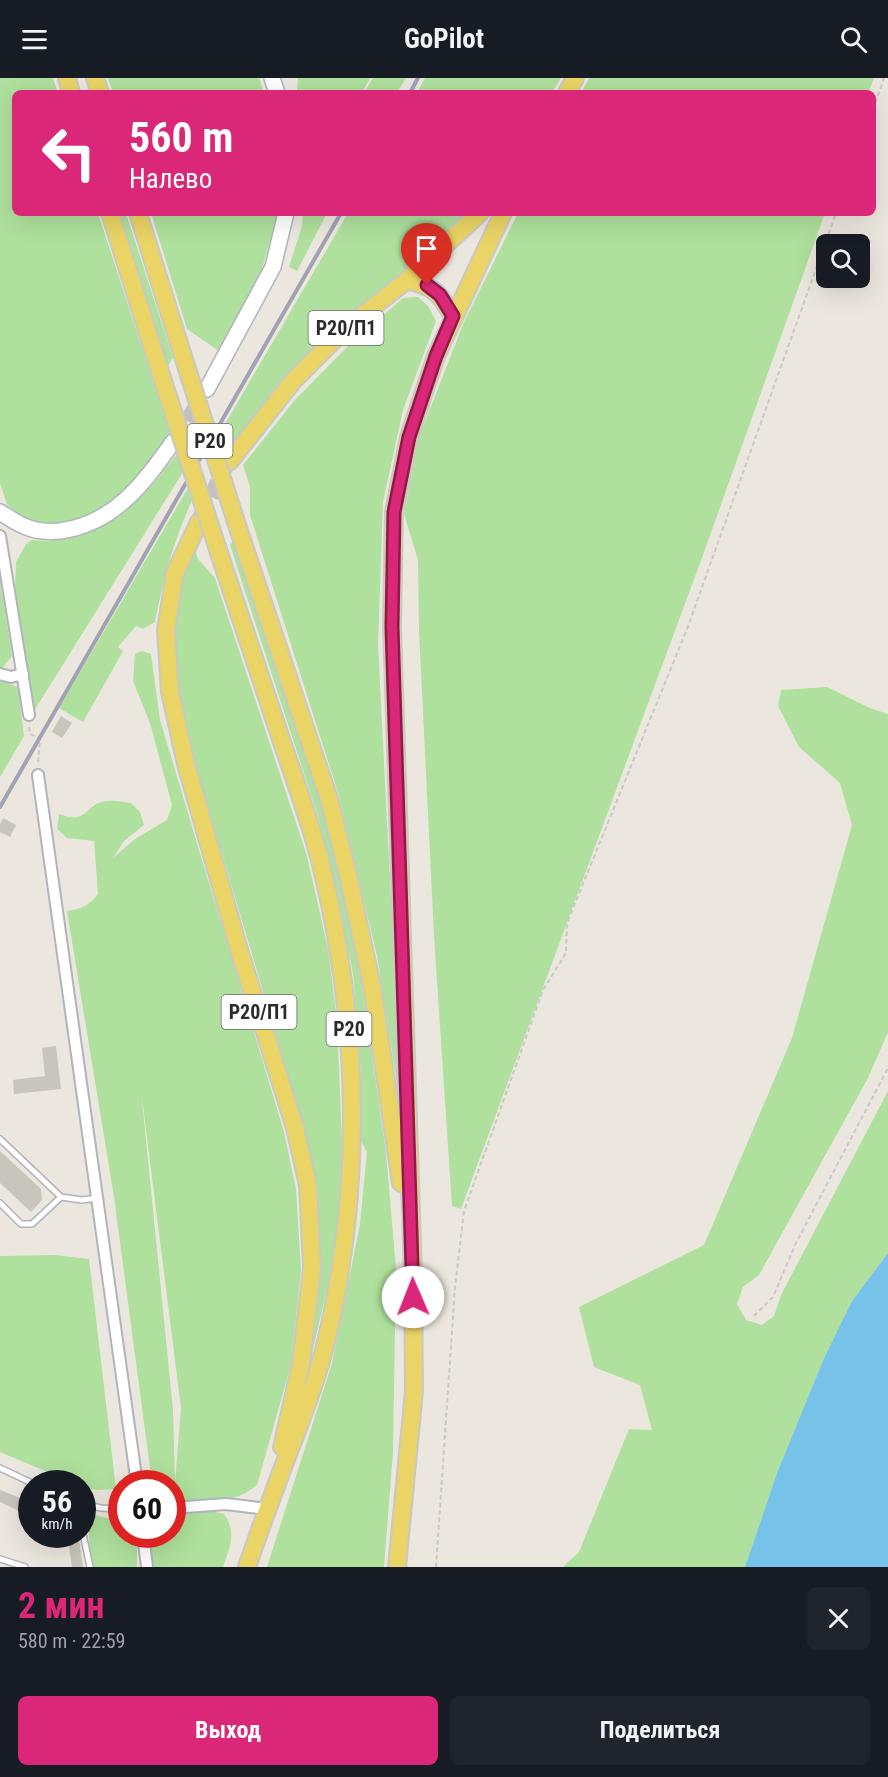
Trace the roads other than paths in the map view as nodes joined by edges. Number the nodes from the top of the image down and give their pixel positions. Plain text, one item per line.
1 (111, 216) edge
2 (139, 216) edge
3 (285, 216) edge
4 (477, 216) edge
5 (502, 216) edge
6 (407, 280) junction
7 (453, 316) junction
8 (207, 389) tunnel mouth
9 (173, 441) tunnel mouth
10 (230, 461) tunnel mouth
11 (0, 512) edge
12 (199, 522) tunnel mouth
13 (0, 536) edge
14 (0, 674) edge
15 (23, 674) junction
16 (29, 715) road end
17 (38, 775) road end
18 (0, 1139) edge
19 (61, 1197) junction
20 (98, 1198) junction
21 (0, 1203) edge
22 (413, 1274) junction
23 (0, 1468) edge
24 (135, 1470) edge
25 (18, 1476) edge
26 (186, 1507) edge
27 (267, 1509) junction
28 (86, 1548) edge
29 (145, 1548) edge
30 (0, 1558) edge
31 (25, 1567) edge
32 (90, 1567) edge
33 (147, 1567) edge
34 (247, 1567) edge
35 (397, 1567) edge

1 - 27 main road, Р20, bridge
2 - 22 main road, Р20, bridge
3 - 8 street
4 - 6 main road, Р20/П1
5 - 7 main road
6 - 7 main road
6 - 10 main road, Р20/П1
7 - 22 main road
9 - 11 street
12 - 27 main road, Р20/П1
13 - 15 street
14 - 15 street
15 - 16 street
17 - 20 street
18 - 19 lane
19 - 20 lane
19 - 21 lane
20 - 24 street
22 - 35 main road, Р20
23 - 25 lane
26 - 27 street
27 - 34 main road, Р20
28 - 32 lane
29 - 33 street
30 - 31 lane

